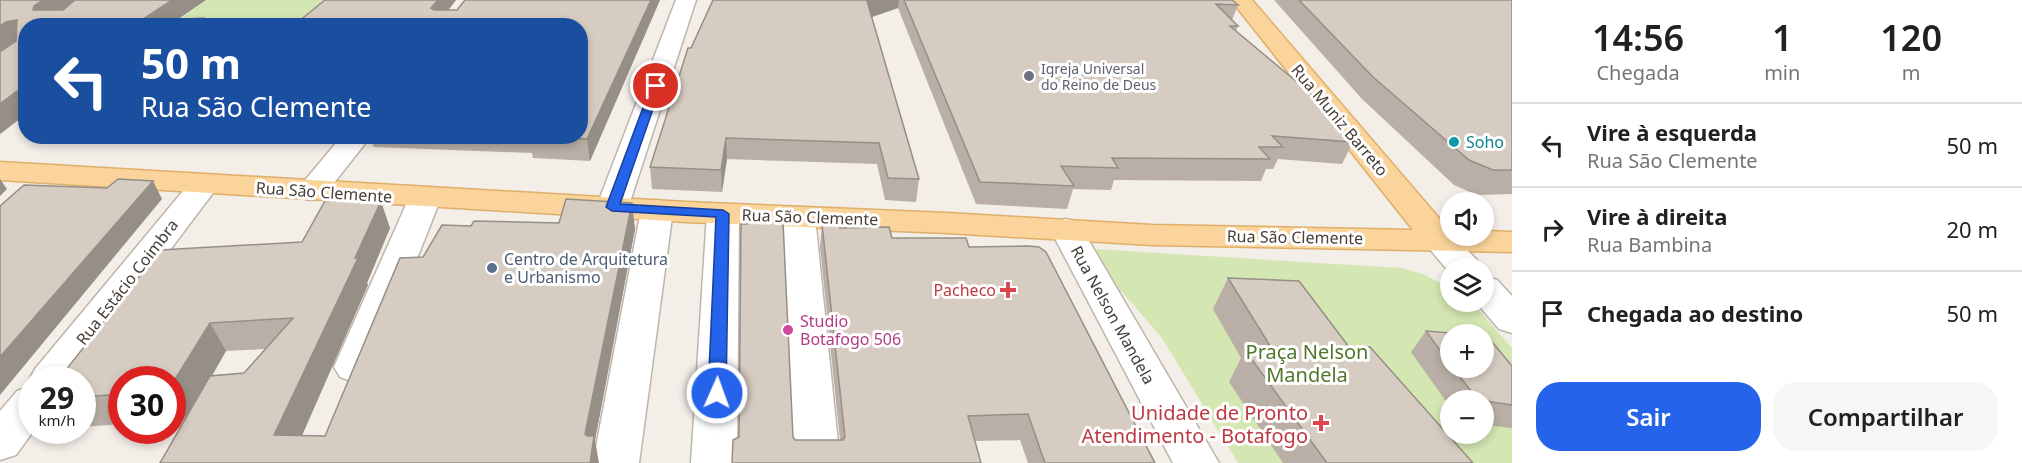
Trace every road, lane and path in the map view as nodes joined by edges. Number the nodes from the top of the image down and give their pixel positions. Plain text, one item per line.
1 (686, 0) edge
2 (1241, 0) edge
3 (350, 144) edge
4 (0, 171) edge
5 (47, 173) junction
6 (204, 184) junction
7 (310, 190) junction
8 (21, 196) edge
9 (425, 198) junction
10 (612, 207) junction
11 (657, 210) junction
12 (723, 214) junction
13 (799, 217) junction
14 (1066, 229) junction
15 (1439, 240) junction
16 (1512, 242) edge
17 (1456, 258) edge
18 (1494, 299) edge
19 (1512, 320) edge
20 (60, 366) edge
21 (342, 398) edge
22 (18, 420) edge
23 (0, 442) edge
24 (616, 463) edge
25 (714, 463) edge
26 (817, 463) edge
27 (1196, 463) edge

1 - 10 street
2 - 15 main road, Rua Muniz Barreto
3 - 7 street
4 - 5 main road, Rua São Clemente
5 - 6 main road, Rua São Clemente
5 - 8 street
6 - 7 main road, Rua São Clemente
6 - 20 street, Rua Estácio Coimbra
7 - 9 main road, Rua São Clemente
9 - 10 main road, Rua São Clemente
9 - 21 street
10 - 11 main road, Rua São Clemente
11 - 12 main road, Rua São Clemente
11 - 24 street
12 - 13 main road, Rua São Clemente
12 - 25 street
13 - 14 main road, Rua São Clemente
13 - 26 street
14 - 15 main road, Rua São Clemente
14 - 27 street, Rua Nelson Mandela
15 - 16 main road, Rua São Clemente
15 - 17 street
18 - 19 street
22 - 23 street

